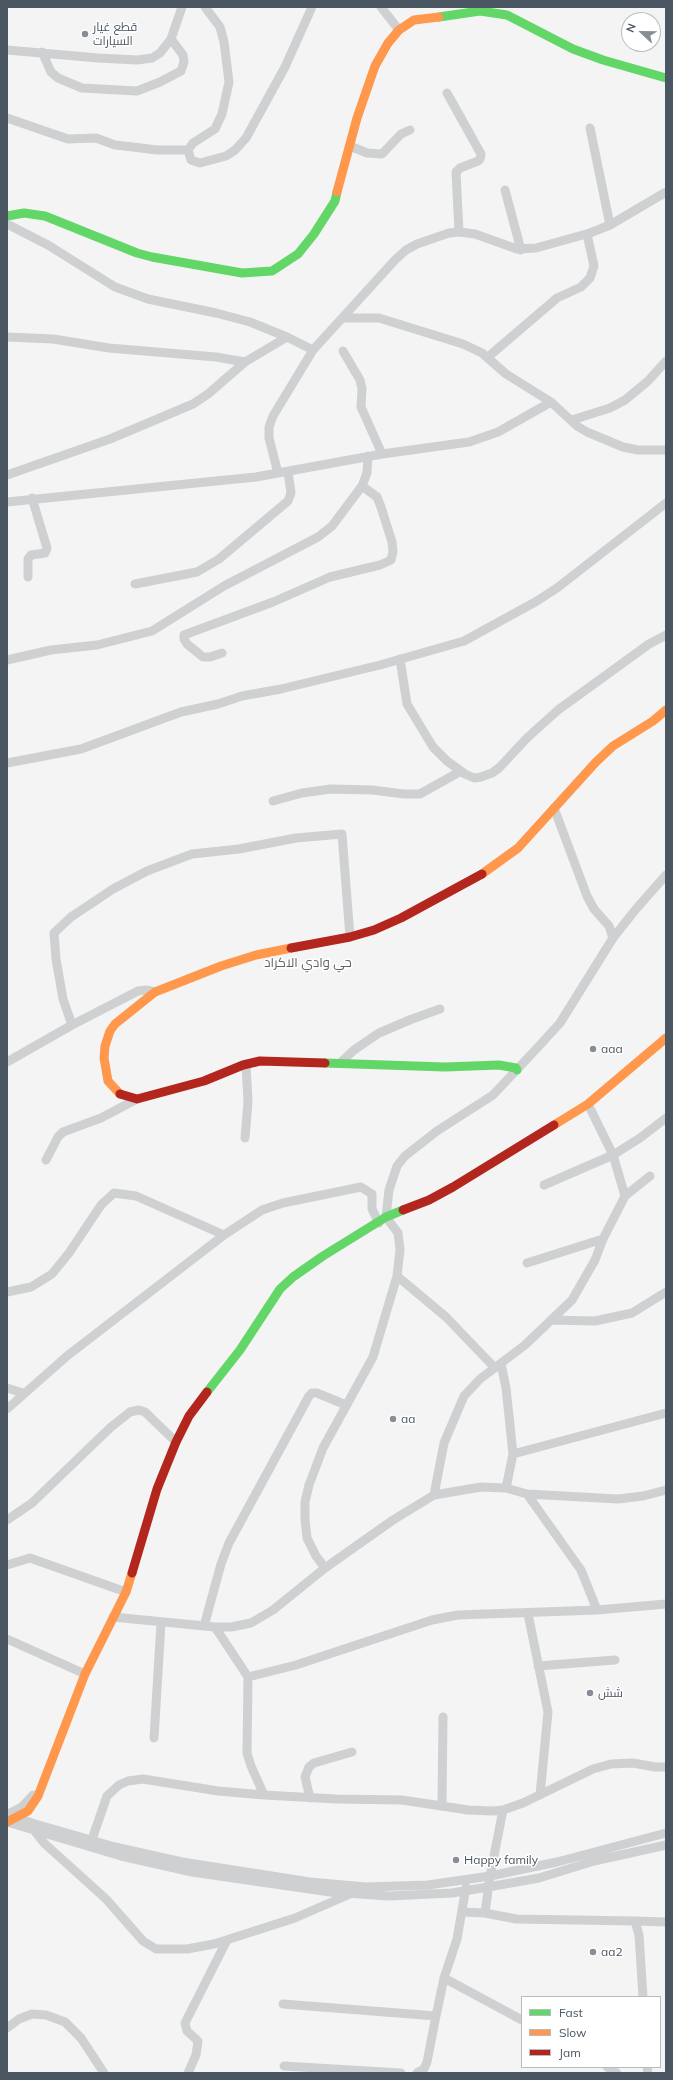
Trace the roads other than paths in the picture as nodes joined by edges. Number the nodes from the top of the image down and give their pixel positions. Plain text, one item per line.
1 (182, 7) edge
2 (205, 7) edge
3 (312, 7) edge
4 (381, 7) edge
5 (399, 30) junction
6 (170, 39) junction
7 (7, 50) edge
8 (42, 52) junction
9 (666, 78) edge
10 (447, 93) dead end
11 (7, 118) edge
12 (590, 128) dead end
13 (410, 130) dead end
14 (350, 146) junction
15 (188, 150) junction
16 (505, 190) dead end
17 (666, 192) edge
18 (7, 216) edge
19 (7, 224) edge
20 (610, 225) junction
21 (459, 232) junction
22 (587, 234) junction
23 (522, 250) junction
24 (344, 318) junction
25 (7, 337) edge
26 (287, 337) junction
27 (313, 350) junction
28 (343, 351) dead end
29 (488, 357) junction
30 (666, 361) edge
31 (245, 362) junction
32 (550, 402) junction
33 (572, 420) junction
34 (666, 450) edge
35 (382, 454) junction
36 (368, 456) junction
37 (278, 472) junction
38 (288, 472) junction
39 (7, 475) edge
40 (362, 486) junction
41 (32, 498) junction
42 (7, 502) edge
43 (666, 503) edge
44 (28, 577) dead end
45 (135, 584) dead end
46 (666, 635) edge
47 (222, 653) dead end
48 (400, 659) junction
49 (7, 660) edge
50 (666, 710) edge
51 (18, 761) junction
52 (7, 762) edge
53 (7, 766) edge
54 (461, 771) junction
55 (273, 800) dead end
56 (554, 808) junction
57 (666, 875) edge
58 (350, 936) junction
59 (613, 938) junction
60 (155, 992) junction
61 (440, 1009) dead end
62 (72, 1025) junction
63 (666, 1038) edge
64 (7, 1062) edge
65 (340, 1063) junction
66 (246, 1064) junction
67 (517, 1070) junction
68 (137, 1099) junction
69 (588, 1104) junction
70 (666, 1118) edge
71 (246, 1138) dead end
72 (613, 1155) junction
73 (46, 1160) dead end
74 (650, 1176) dead end
75 (544, 1185) dead end
76 (625, 1196) junction
77 (386, 1216) junction
78 (378, 1223) junction
79 (224, 1235) junction
80 (603, 1239) junction
81 (527, 1263) dead end
82 (397, 1276) junction
83 (7, 1292) edge
84 (666, 1292) edge
85 (552, 1320) junction
86 (498, 1366) junction
87 (7, 1388) edge
88 (23, 1393) junction
89 (346, 1405) junction
90 (7, 1409) edge
91 (666, 1413) edge
92 (176, 1442) junction
93 (513, 1454) junction
94 (506, 1488) junction
95 (666, 1490) edge
96 (527, 1494) junction
97 (434, 1495) junction
98 (7, 1520) edge
99 (7, 1565) edge
100 (325, 1568) junction
101 (126, 1592) junction
102 (666, 1604) edge
103 (598, 1610) junction
104 (528, 1614) junction
105 (113, 1617) junction
106 (161, 1623) junction
107 (204, 1626) junction
108 (215, 1627) junction
109 (7, 1639) edge
110 (616, 1660) dead end
111 (538, 1666) junction
112 (84, 1674) junction
113 (248, 1677) junction
114 (443, 1717) dead end
115 (154, 1738) dead end
116 (352, 1752) dead end
117 (666, 1767) edge
118 (41, 1786) junction
119 (264, 1795) junction
120 (540, 1795) junction
121 (310, 1798) junction
122 (442, 1805) junction
123 (503, 1810) junction
124 (7, 1814) edge
125 (16, 1818) junction
126 (7, 1822) edge
127 (33, 1827) junction
128 (666, 1833) edge
129 (91, 1844) junction
130 (666, 1845) edge
131 (490, 1876) junction
132 (467, 1880) junction
133 (401, 1886) junction
134 (488, 1887) junction
135 (466, 1891) junction
136 (350, 1894) junction
137 (400, 1896) junction
138 (462, 1912) junction
139 (485, 1912) junction
140 (635, 1921) junction
141 (666, 1922) edge
142 (227, 1940) junction
143 (444, 1978) junction
144 (643, 1996) edge
145 (283, 2004) dead end
146 (436, 2016) junction
147 (521, 2019) edge
148 (7, 2028) edge
149 (284, 2066) dead end
150 (104, 2073) edge
151 (188, 2073) edge
152 (401, 2073) edge
153 (416, 2073) edge

1 - 6 street
2 - 15 street
3 - 15 street
4 - 5 street
5 - 9 street
5 - 14 street
6 - 8 street
6 - 8 street
7 - 8 street
10 - 21 street
11 - 15 street
12 - 20 street
13 - 14 street
14 - 18 street
16 - 23 street
17 - 20 street
19 - 26 street
20 - 22 street
21 - 23 street
21 - 24 street
22 - 23 street
22 - 29 street
24 - 27 street
24 - 29 street
25 - 31 street
26 - 27 street
26 - 31 street
27 - 37 street
28 - 35 street
29 - 32 street
30 - 33 street
31 - 39 street
32 - 33 street
32 - 35 street
33 - 34 street
35 - 36 street
36 - 38 street
36 - 40 street
37 - 38 street
37 - 41 street
38 - 45 street
40 - 47 street
40 - 49 street
41 - 42 street
41 - 44 street
43 - 48 street
46 - 54 street
48 - 51 street
48 - 54 street
50 - 56 street
51 - 52 street
51 - 53 street
54 - 55 street
56 - 58 street
56 - 59 street
57 - 59 street
58 - 60 street
58 - 62 street
59 - 67 street
60 - 62 street
60 - 68 street
61 - 65 street
62 - 64 street
63 - 69 street
65 - 66 street
65 - 67 street
66 - 68 street
66 - 71 street
67 - 77 street
68 - 73 street
69 - 72 street
69 - 77 street
70 - 72 street
72 - 75 street
72 - 76 street
74 - 76 street
76 - 80 street
77 - 78 street
77 - 82 street
78 - 79 street
78 - 92 street
79 - 83 street
79 - 88 street
80 - 81 street
80 - 85 street
82 - 86 street
82 - 89 street
84 - 85 street
85 - 86 street
86 - 93 street
86 - 97 street
87 - 88 street
88 - 90 street
89 - 100 street
89 - 107 street
91 - 93 street
92 - 98 street
92 - 101 street
93 - 94 street
94 - 96 street
94 - 97 street
95 - 96 street
96 - 103 street
97 - 100 street
99 - 101 street
100 - 108 street
101 - 105 street
102 - 103 street
103 - 104 street
104 - 111 street
104 - 113 street
105 - 106 street
105 - 112 street
106 - 107 street
106 - 115 street
107 - 108 street
108 - 113 street
109 - 112 street
110 - 111 street
111 - 120 street
112 - 118 street
113 - 119 street
114 - 122 street
116 - 121 street
117 - 120 street
118 - 124 street
118 - 125 street
119 - 121 street
119 - 129 street
120 - 123 street
121 - 122 street
122 - 123 street
123 - 131 street
124 - 125 street
125 - 126 street
125 - 127 street
126 - 127 street
127 - 129 street
127 - 142 street
128 - 131 street
129 - 133 street
129 - 136 street
130 - 134 street
131 - 132 street
131 - 134 street
132 - 133 street
132 - 135 street
133 - 137 street
134 - 135 street
134 - 139 street
135 - 137 street
135 - 138 street
136 - 137 street
136 - 142 street
138 - 139 street
138 - 143 street
139 - 140 street
140 - 141 street
140 - 144 street
142 - 151 street
143 - 146 street
143 - 147 street
145 - 146 street
146 - 153 street
148 - 150 street
149 - 152 street

